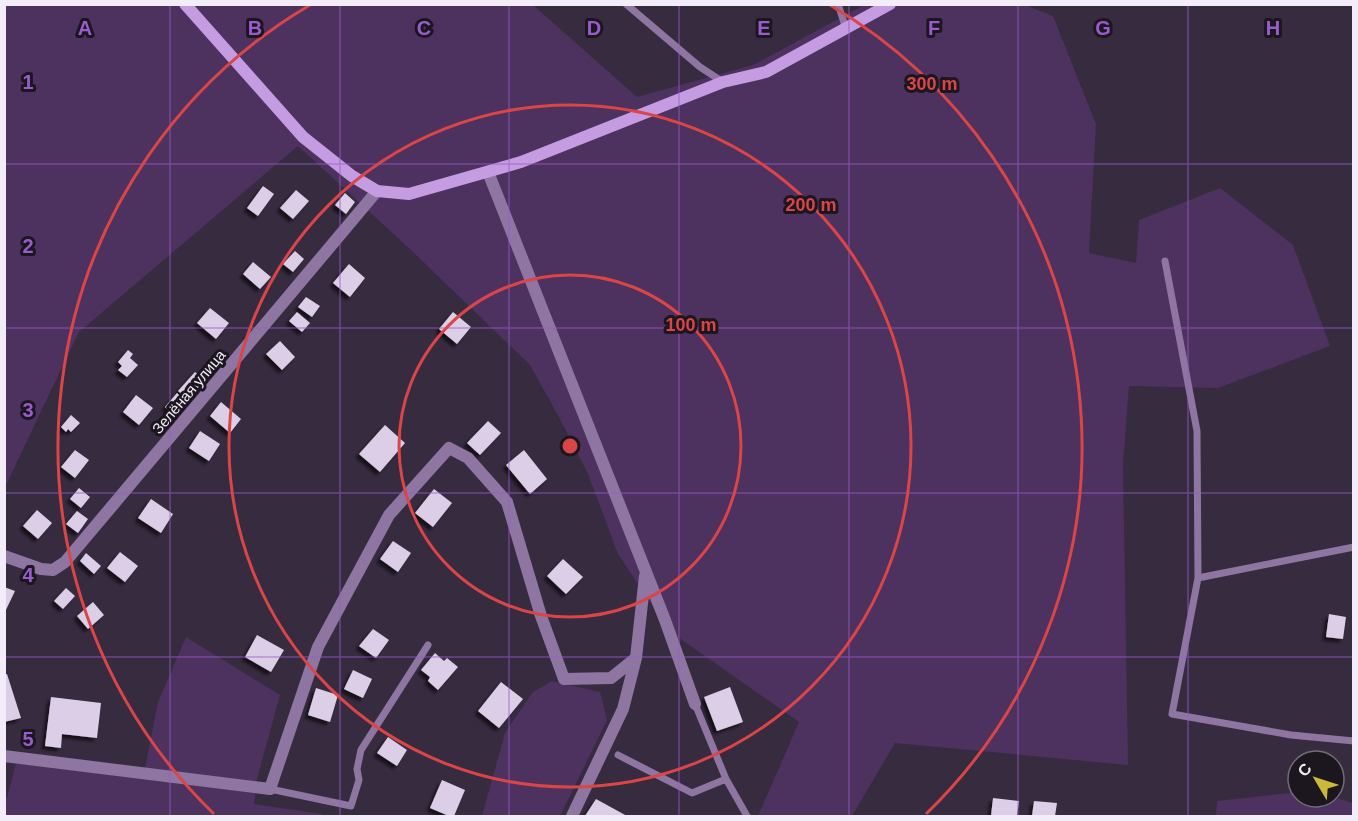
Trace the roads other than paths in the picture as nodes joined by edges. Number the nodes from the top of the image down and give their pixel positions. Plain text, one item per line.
1 (185, 4) edge
2 (626, 4) edge
3 (838, 4) edge
4 (890, 4) edge
5 (846, 29) junction
6 (723, 82) junction
7 (488, 172) junction
8 (377, 191) junction
9 (1165, 261) dead end
10 (1353, 547) edge
11 (4, 556) edge
12 (645, 574) junction
13 (1198, 578) junction
14 (428, 645) dead end
15 (636, 658) junction
16 (694, 704) joint
17 (1353, 741) edge
18 (618, 755) dead end
19 (4, 756) edge
20 (726, 778) junction
21 (270, 789) junction
22 (572, 816) edge
23 (747, 816) edge

1 - 8 street
2 - 6 lane
3 - 5 lane
4 - 5 street
5 - 6 street
6 - 7 street
7 - 8 street
7 - 12 street
8 - 11 street, Зелёная улица
9 - 13 lane
10 - 13 lane
12 - 15 street
12 - 16 street
13 - 17 lane
14 - 21 lane
15 - 21 street
15 - 22 street
16 - 20 lane
18 - 20 lane
19 - 21 street
20 - 23 lane

